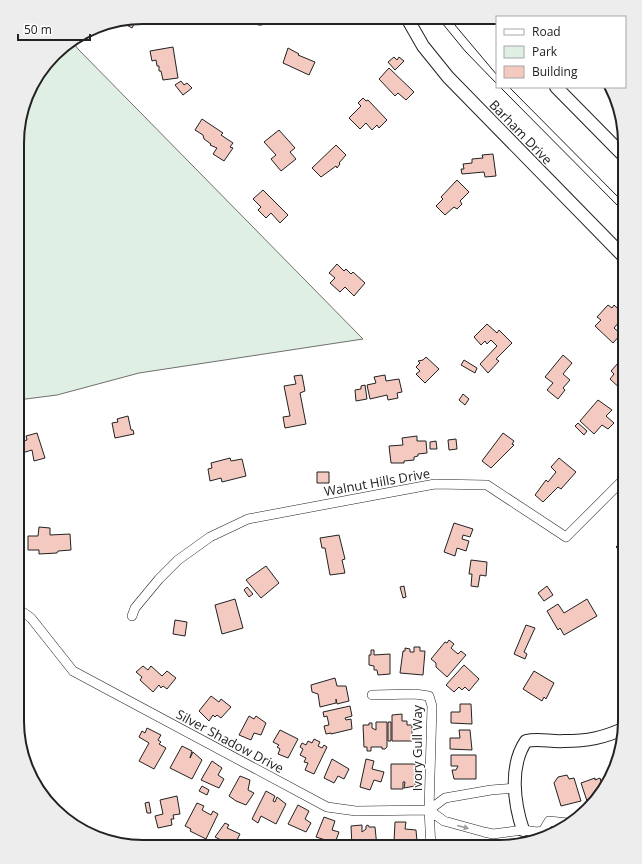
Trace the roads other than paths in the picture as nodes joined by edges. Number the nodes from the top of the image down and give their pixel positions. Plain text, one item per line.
1 (410, 24) edge
2 (557, 88) edge
3 (618, 150) edge
4 (618, 251) edge
5 (618, 485) edge
6 (24, 613) edge
7 (132, 616) dead end
8 (372, 695) dead end
9 (618, 731) edge
10 (515, 788) junction
11 (429, 810) junction
12 (561, 822) edge
13 (523, 830) junction
14 (545, 831) edge
15 (540, 833) edge
16 (431, 840) edge

1 - 4 street, Barham Drive
2 - 3 street
5 - 7 street, Walnut Hills Drive
6 - 11 street, Silver Shadow Drive
8 - 11 street, Ivory Gull Way
9 - 10 street
10 - 11 street
10 - 13 street
11 -> 13 street
11 - 16 street
12 - 14 street
13 - 15 street

